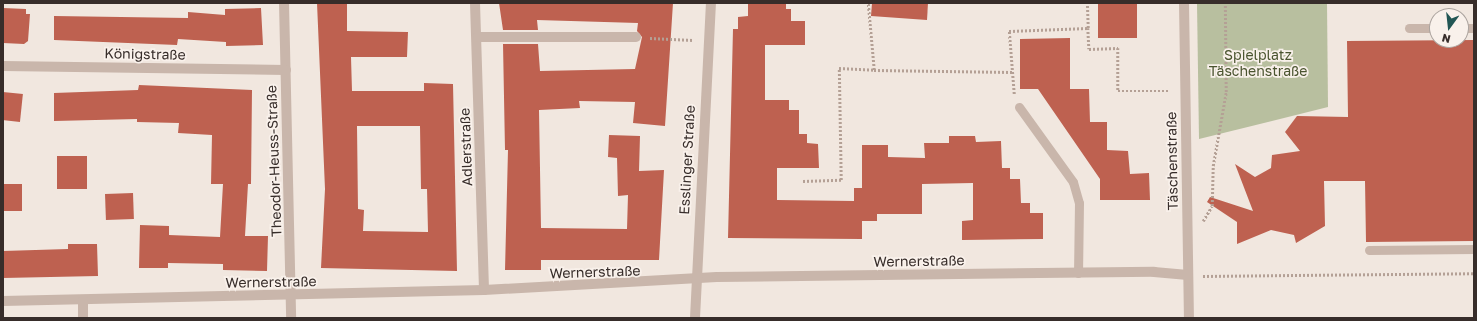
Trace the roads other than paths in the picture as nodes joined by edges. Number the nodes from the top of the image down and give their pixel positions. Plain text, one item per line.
1 (284, 3) edge
2 (475, 3) edge
3 (711, 3) edge
4 (1184, 3) edge
5 (1408, 28) dead end
6 (1429, 28) edge
7 (478, 37) junction
8 (636, 37) road end
9 (3, 66) edge
10 (286, 70) junction
11 (1019, 104) road end
12 (1474, 249) edge
13 (1369, 250) dead end
14 (1078, 273) junction
15 (1188, 275) junction
16 (695, 279) junction
17 (484, 290) junction
18 (291, 296) junction
19 (3, 301) edge
20 (83, 301) junction
21 (83, 318) edge
22 (291, 318) edge
23 (695, 318) edge
24 (1189, 318) edge

1 - 10 street, Theodor-Heuss-Straße
2 - 7 street, Adlerstraße
3 - 16 street, Esslinger Straße
4 - 15 street, Täschenstraße
5 - 6 lane
7 - 8 street
7 - 17 street, Adlerstraße
9 - 10 street, Königstraße
10 - 18 street, Theodor-Heuss-Straße
11 - 14 lane
12 - 13 lane
14 - 15 street, Wernerstraße
14 - 16 street, Wernerstraße
15 - 24 street, Täschenstraße
16 - 17 street, Wernerstraße
16 - 23 street, Esslinger Straße
17 - 18 street, Wernerstraße
18 - 20 street, Wernerstraße
18 - 22 street, Theodor-Heuss-Straße
19 - 20 street, Wernerstraße
20 - 21 street

